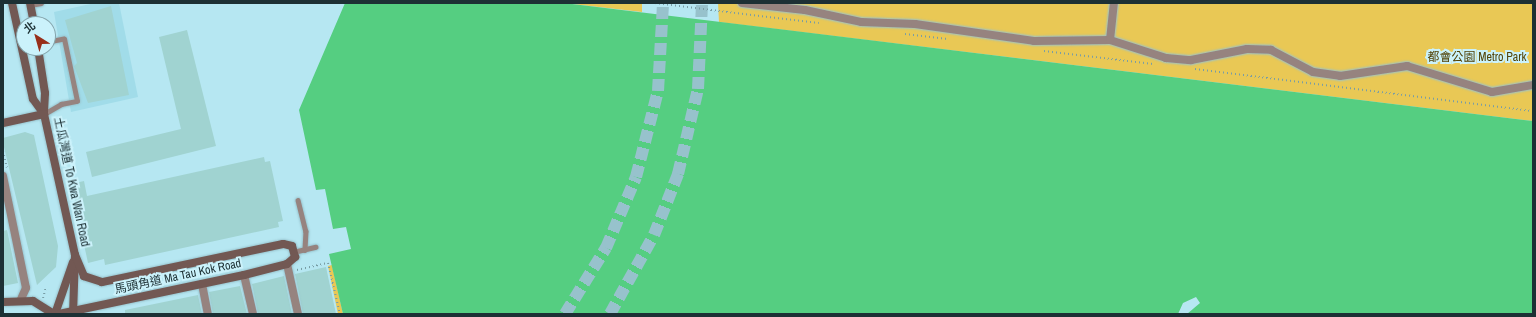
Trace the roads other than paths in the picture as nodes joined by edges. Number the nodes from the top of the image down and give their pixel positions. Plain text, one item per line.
1 (12, 3) edge
2 (41, 3) edge
3 (742, 3) edge
4 (1114, 3) edge
5 (30, 4) edge
6 (32, 16) edge
7 (56, 40) edge
8 (1110, 40) junction
9 (39, 56) edge
10 (1533, 85) edge
11 (44, 114) junction
12 (3, 123) edge
13 (3, 176) edge
14 (298, 200) dead end
15 (315, 247) dead end
16 (305, 250) junction
17 (294, 252) junction
18 (75, 255) junction
19 (287, 264) junction
20 (244, 275) junction
21 (202, 284) junction
22 (21, 299) junction
23 (3, 302) edge
24 (73, 313) edge
25 (54, 314) edge
26 (59, 314) edge
27 (208, 314) edge
28 (253, 314) edge
29 (298, 314) edge

1 - 11 street, 土瓜灣道 To Kwa Wan Road
2 - 5 lane
3 - 8 street
4 - 8 street
5 - 6 street
7 - 11 lane
8 - 10 street
9 - 11 street, 土瓜灣道 To Kwa Wan Road
11 - 12 street
11 - 18 street, 土瓜灣道 To Kwa Wan Road
13 - 22 street
14 - 16 lane
15 - 16 lane
16 - 17 lane
17 - 18 street, 馬頭角道 Ma Tau Kok Road
17 - 19 street
18 - 24 street, 土瓜灣道 To Kwa Wan Road
18 - 25 street, 土瓜灣道 To Kwa Wan Road
19 - 20 street, 馬頭角道 Ma Tau Kok Road
19 - 29 street
20 - 21 street, 馬頭角道 Ma Tau Kok Road
20 - 28 street
21 - 24 street, 馬頭角道 Ma Tau Kok Road
21 - 27 street
22 - 23 street
22 - 25 street
24 - 26 street, 馬頭角道 Ma Tau Kok Road

